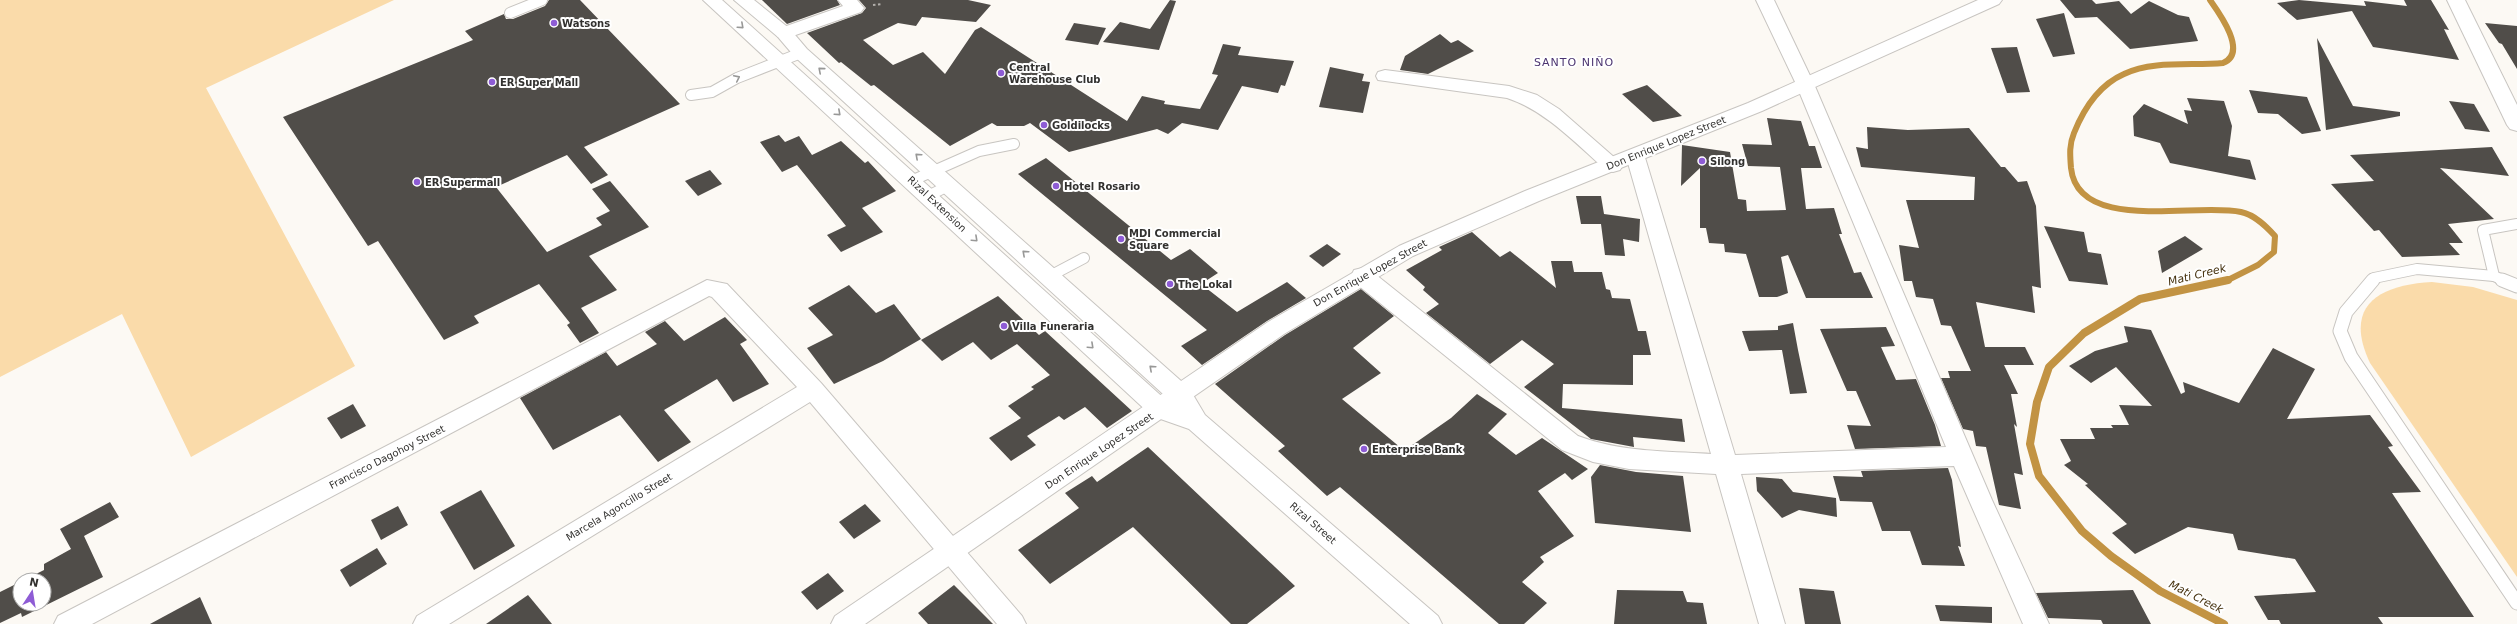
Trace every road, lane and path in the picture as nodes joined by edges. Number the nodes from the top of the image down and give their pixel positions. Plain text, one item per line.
1 (542, 0) edge
2 (712, 0) edge
3 (743, 0) edge
4 (847, 0) edge
5 (1765, 0) edge
6 (1993, 0) edge
7 (2456, 0) edge
8 (510, 13) dead end
9 (784, 33) junction
10 (800, 52) junction
11 (780, 61) junction
12 (1385, 76) dead end
13 (1805, 84) junction
14 (692, 95) dead end
15 (2517, 125) edge
16 (1014, 144) dead end
17 (1636, 156) junction
18 (1613, 165) junction
19 (934, 171) junction
20 (911, 181) junction
21 (950, 185) junction
22 (928, 196) junction
23 (2517, 224) edge
24 (1084, 258) dead end
25 (1050, 276) junction
26 (1362, 276) junction
27 (2494, 276) junction
28 (2517, 286) edge
29 (813, 390) junction
30 (1181, 394) junction
31 (1160, 409) junction
32 (1197, 422) junction
33 (1962, 456) junction
34 (1726, 466) junction
35 (950, 551) junction
36 (2517, 603) edge
37 (67, 624) edge
38 (426, 624) edge
39 (844, 624) edge
40 (1013, 624) edge
41 (1429, 624) edge
42 (1772, 624) edge
43 (2036, 624) edge

1 - 8 lane
2 -> 11 street, Rizal Extension
3 - 9 street
4 - 9 street
5 - 13 street
6 - 13 street, Don Enrique Lopez Street
7 - 15 street
9 - 10 street
10 - 11 lane
19 -> 10 street
14 -> 11 lane
11 -> 20 street, Rizal Extension
12 - 18 street
13 - 17 street, Don Enrique Lopez Street
13 - 33 street
16 - 19 lane
17 - 18 street, Don Enrique Lopez Street
17 - 34 street
18 - 26 street, Don Enrique Lopez Street
19 - 20 lane
19 - 21 street
20 - 22 street, Rizal Extension
21 - 22 lane
25 -> 21 street
22 -> 31 street, Rizal Extension
23 - 27 lane
24 - 25 lane
30 -> 25 street
26 - 30 street, Don Enrique Lopez Street
26 - 34 street
27 - 28 lane
27 - 36 lane
29 - 35 street
29 - 37 street, Francisco Dagohoy Street
29 - 38 street, Marcela Agoncillo Street
30 - 31 street, Don Enrique Lopez Street
30 - 32 street, Rizal Street
31 - 32 street, Rizal Street
31 - 35 street, Don Enrique Lopez Street
32 - 41 street, Rizal Street
33 - 34 street
33 - 43 street
34 - 42 street
35 - 39 street, Don Enrique Lopez Street
35 - 40 street

